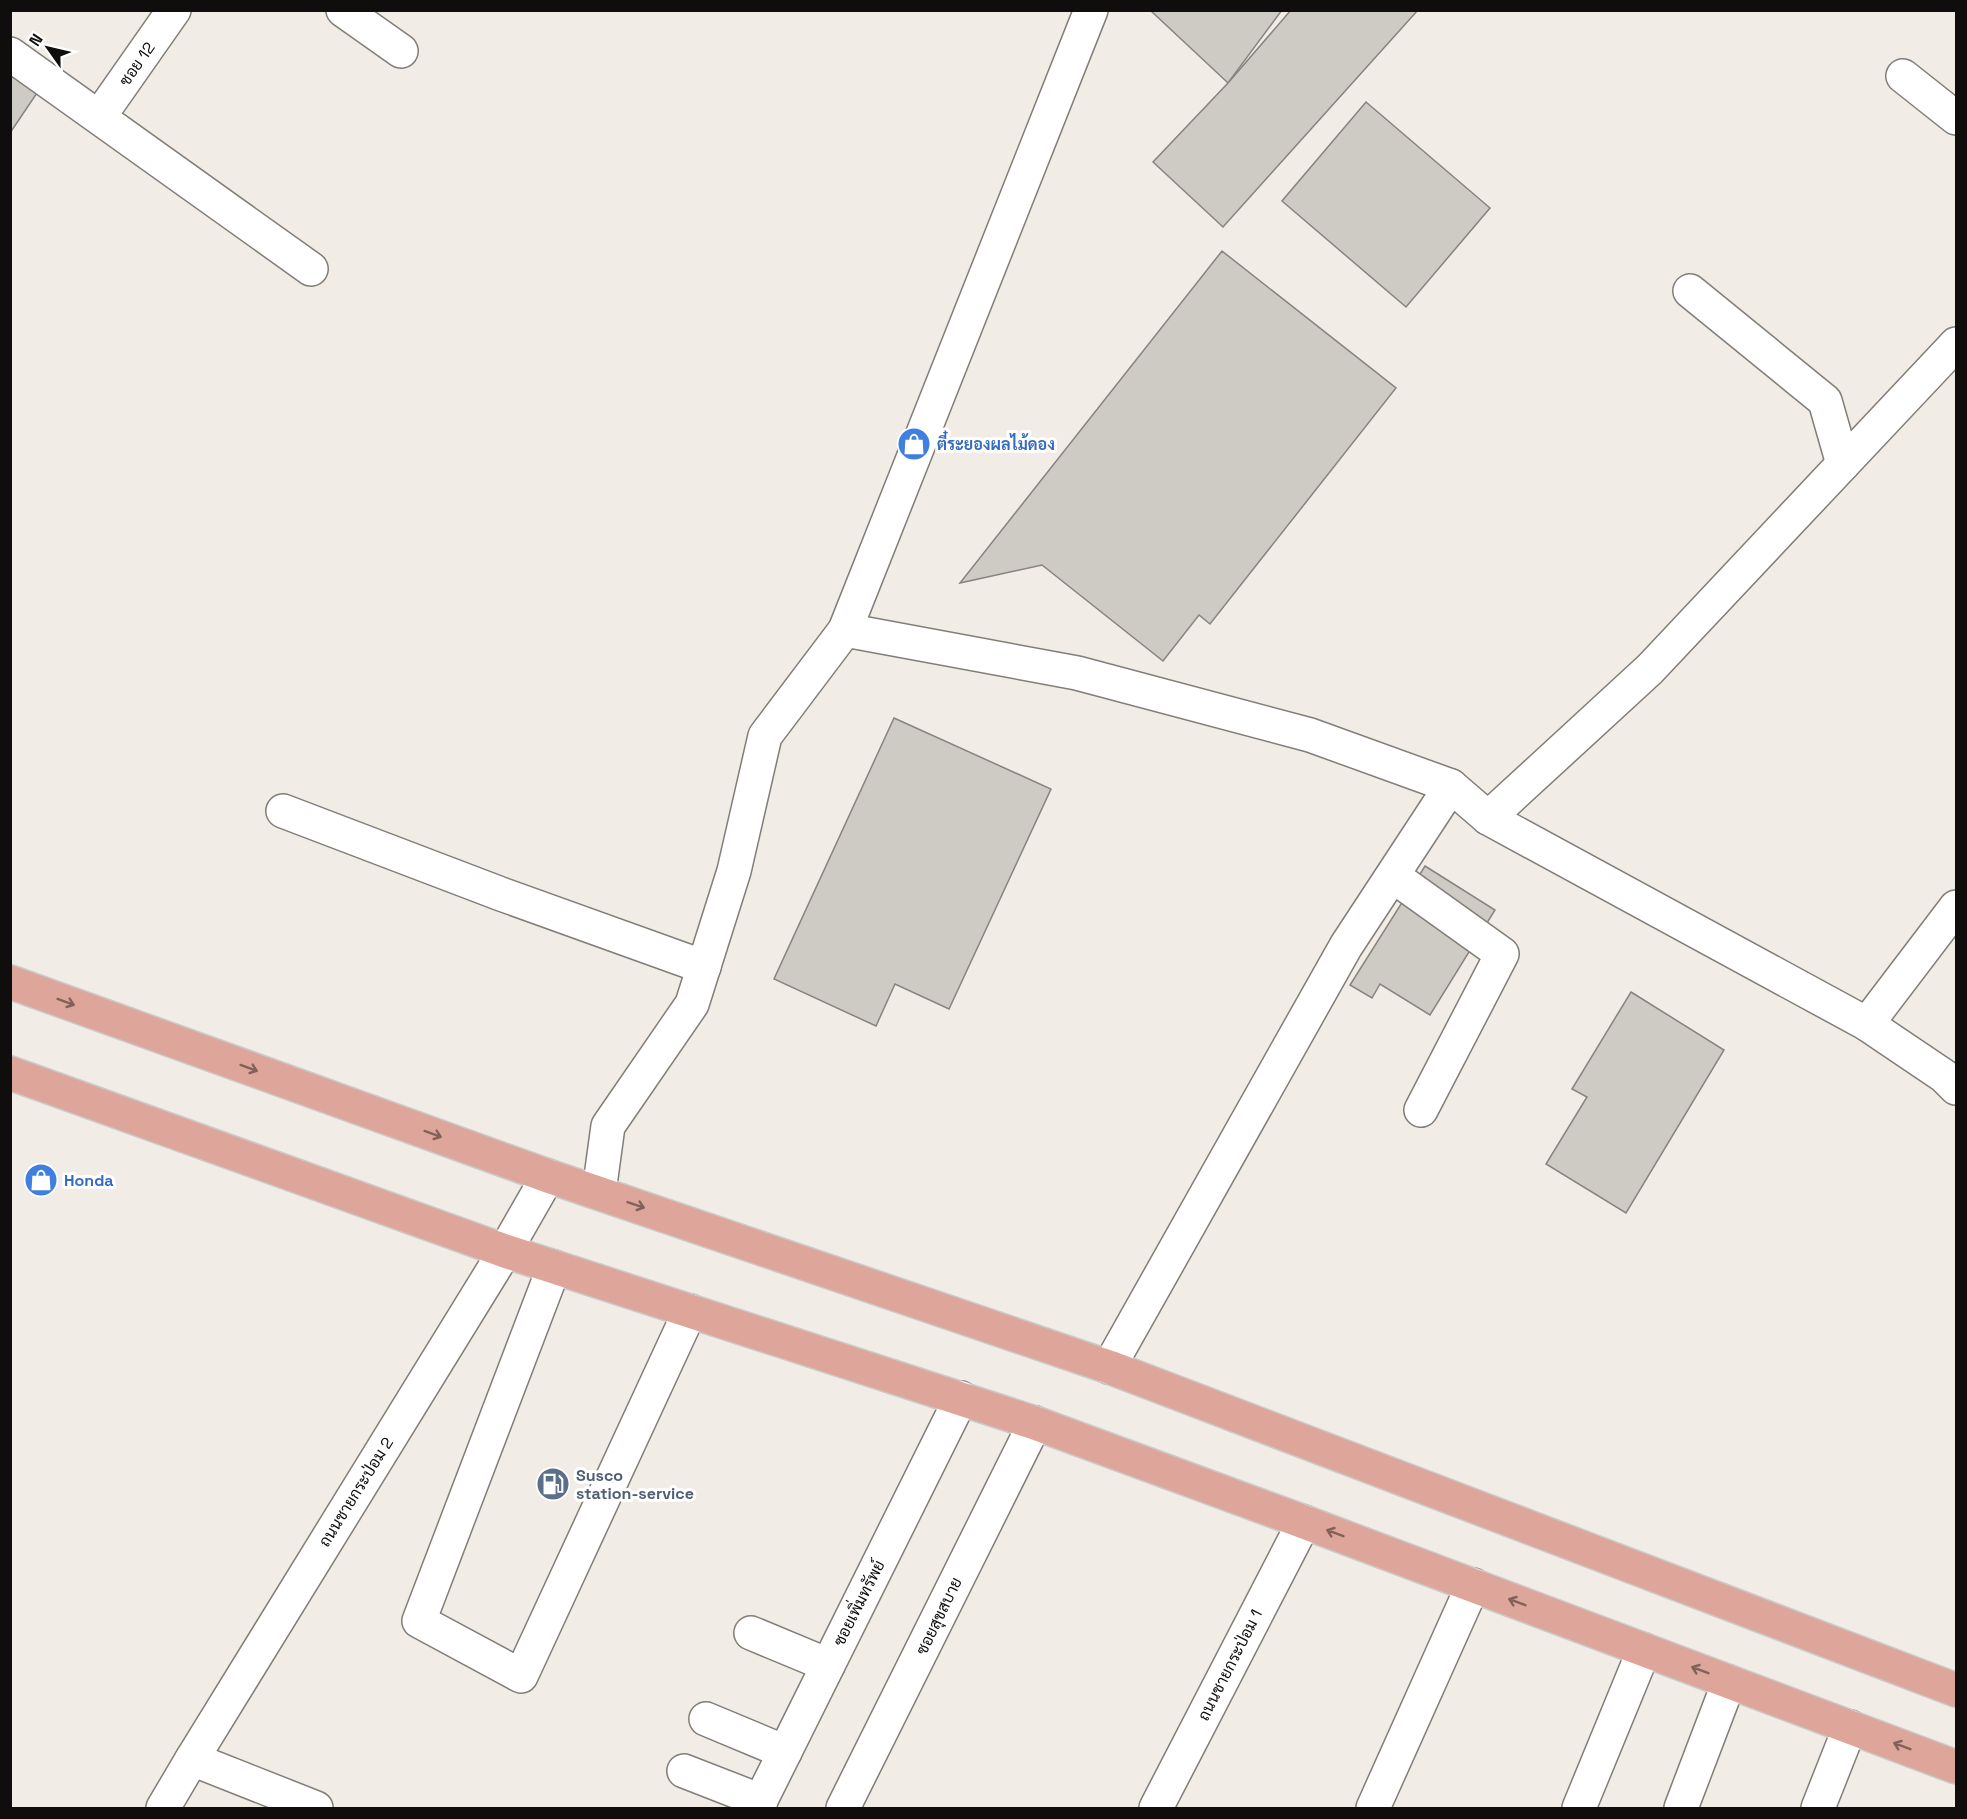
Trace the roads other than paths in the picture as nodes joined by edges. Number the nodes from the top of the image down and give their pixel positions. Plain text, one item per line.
1 (174, 10) edge
2 (343, 10) edge
3 (1091, 10) edge
4 (401, 51) dead end
5 (10, 54) edge
6 (1903, 76) dead end
7 (99, 117) junction
8 (1956, 118) edge
9 (310, 269) dead end
10 (1690, 291) dead end
11 (1956, 344) edge
12 (1843, 464) junction
13 (844, 630) junction
14 (1451, 786) junction
15 (283, 811) dead end
16 (1488, 818) junction
17 (1393, 876) junction
18 (1956, 906) edge
19 (704, 967) junction
20 (10, 982) edge
21 (1867, 1024) junction
22 (10, 1073) edge
23 (1956, 1088) edge
24 (1422, 1110) dead end
25 (548, 1176) junction
26 (599, 1192) junction
27 (505, 1251) junction
28 (554, 1267) junction
29 (690, 1311) junction
30 (1109, 1367) junction
31 (961, 1398) junction
32 (1035, 1423) junction
33 (1304, 1522) junction
34 (1473, 1585) junction
35 (751, 1633) dead end
36 (1644, 1650) junction
37 (828, 1665) junction
38 (1729, 1682) junction
39 (1956, 1690) edge
40 (706, 1719) dead end
41 (1850, 1727) junction
42 (785, 1752) junction
43 (192, 1759) junction
44 (1956, 1767) edge
45 (684, 1771) dead end
46 (759, 1805) edge
47 (163, 1809) edge
48 (316, 1809) edge
49 (843, 1809) edge
50 (1156, 1809) edge
51 (1373, 1809) edge
52 (1579, 1809) edge
53 (1681, 1809) edge
54 (1818, 1809) edge

1 - 7 street, ซอย 12
2 - 4 street
3 - 13 street
5 - 7 street
6 - 8 street
7 - 9 street
10 - 12 street
11 - 12 street
12 - 16 street
13 - 14 street
13 - 19 street
14 - 16 street
14 - 17 street
15 - 19 street
16 - 21 street
17 - 24 street
17 - 30 street
18 - 21 street
19 - 26 street
20 -> 25 main road
21 - 23 street
22 - 27 main road
25 - 26 main road
25 - 27 street, ถนนชายกระป่อม 2
26 -> 30 main road
27 - 28 main road
27 - 43 street, ถนนชายกระป่อม 2
28 - 29 main road
28 - 29 street
29 - 31 main road
30 - 39 main road
31 - 32 main road
31 - 37 street, ซอยเพิ่มทรัพย์
32 - 33 main road
32 - 49 street, ซอยสุขสบาย
34 -> 33 main road
33 - 50 street, ถนนชายกระป่อม 1
36 -> 34 main road
34 - 51 street
35 - 37 street
38 -> 36 main road
36 - 52 street
37 - 42 street, ซอยเพิ่มทรัพย์
38 - 41 main road
38 - 53 street
40 - 42 street
44 -> 41 main road
41 - 54 street
42 - 46 street, ซอยเพิ่มทรัพย์
43 - 47 street, ถนนชายกระป่อม 2
43 - 48 street
45 - 46 street

